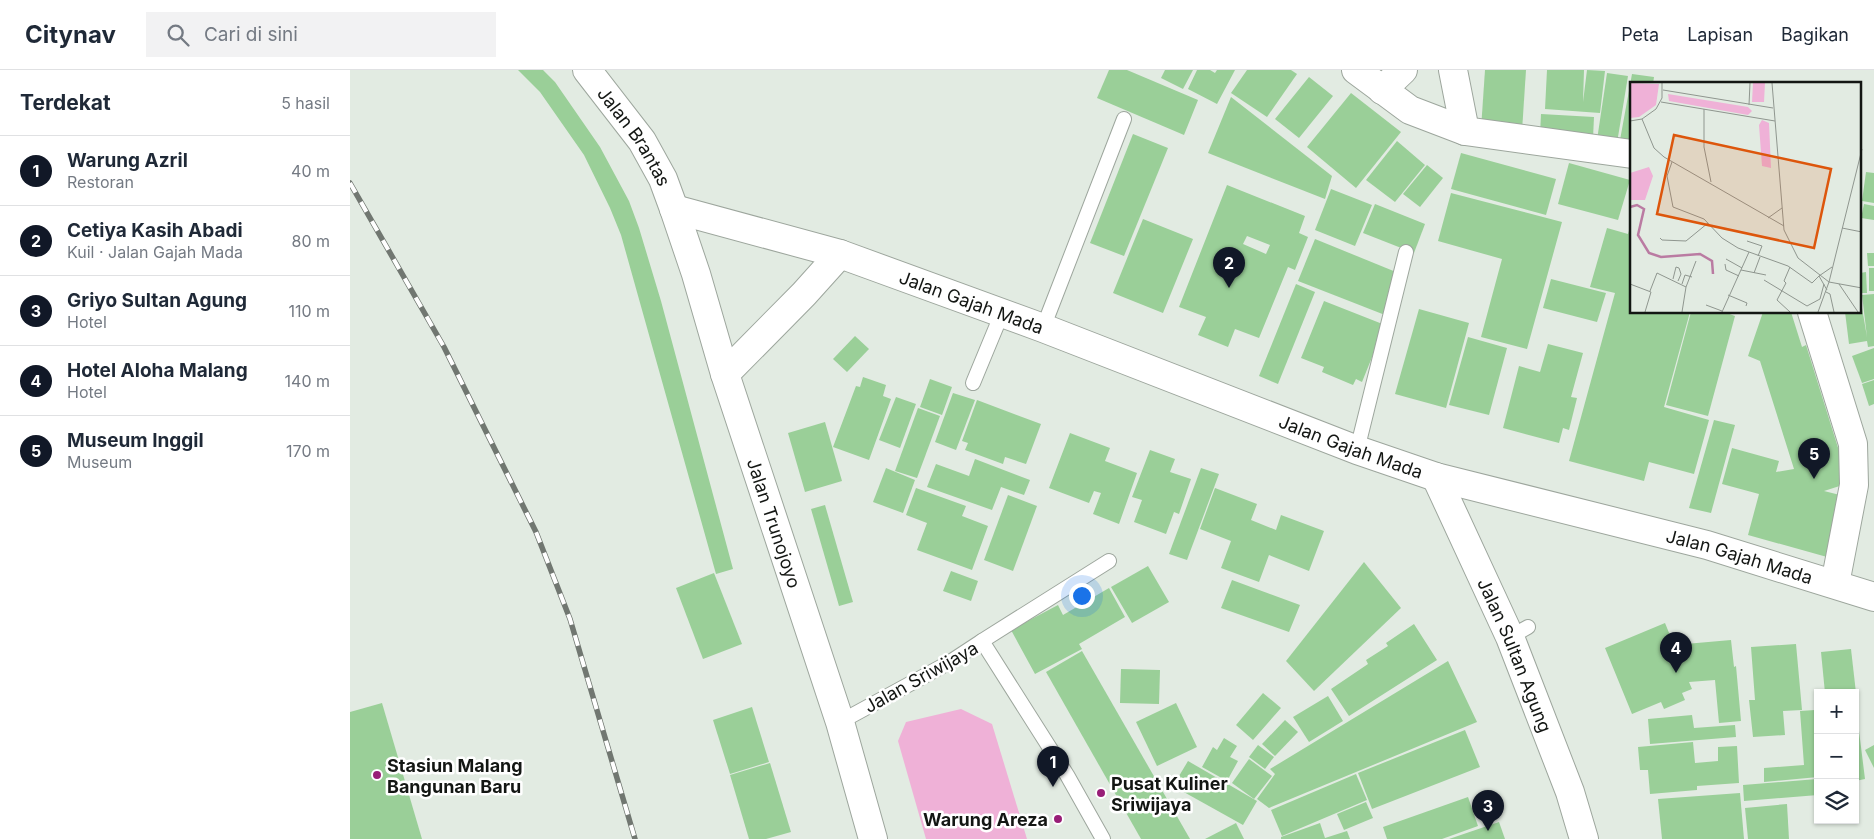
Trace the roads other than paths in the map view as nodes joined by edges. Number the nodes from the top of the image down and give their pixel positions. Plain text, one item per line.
1 (587, 70) edge
2 (1356, 70) edge
3 (1403, 70) edge
4 (1453, 70) edge
5 (1382, 90) junction
6 (1124, 119) dead end
7 (1465, 131) junction
8 (1630, 154) edge
9 (674, 209) junction
10 (1406, 252) dead end
11 (840, 254) junction
12 (1002, 313) junction
13 (1813, 314) edge
14 (1043, 328) junction
15 (725, 374) junction
16 (972, 383) dead end
17 (1357, 450) junction
18 (1436, 476) junction
19 (1109, 561) dead end
20 (1835, 584) junction
21 (1874, 597) edge
22 (982, 640) junction
23 (840, 722) junction
24 (873, 839) edge
25 (1103, 839) edge
26 (1584, 839) edge

1 - 9 street, Jalan Brantas
2 - 5 street
3 - 5 street
4 - 7 street
5 - 7 street
6 - 14 lane
7 - 8 street
9 - 11 street, Jalan Gajah Mada
9 - 15 street, Jalan Trunojoyo
10 - 17 lane
11 - 12 street, Jalan Gajah Mada
11 - 15 street
12 - 14 street, Jalan Gajah Mada
12 - 16 lane
13 - 20 street
14 - 17 street, Jalan Gajah Mada
15 - 23 street, Jalan Trunojoyo
17 - 18 street, Jalan Gajah Mada
18 - 20 street, Jalan Gajah Mada
18 - 26 street, Jalan Sultan Agung
19 - 22 lane
20 - 21 street, Jalan Gajah Mada
22 - 23 lane, Jalan Sriwijaya
22 - 25 lane, Jalan Sriwijaya
23 - 24 street, Jalan Trunojoyo

